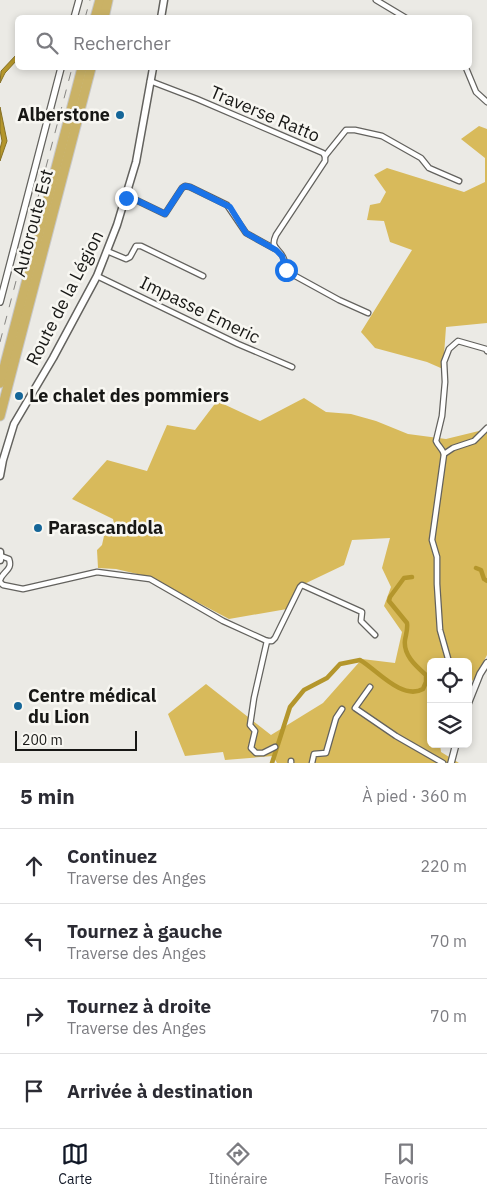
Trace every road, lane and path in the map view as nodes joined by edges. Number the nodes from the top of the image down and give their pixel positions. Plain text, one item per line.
1 (79, 0) edge
2 (100, 0) edge
3 (108, 0) edge
4 (164, 0) edge
5 (376, 0) edge
6 (75, 15) edge
7 (96, 15) edge
8 (105, 15) edge
9 (162, 15) edge
10 (401, 15) edge
11 (61, 70) edge
12 (81, 70) edge
13 (90, 70) edge
14 (152, 70) edge
15 (467, 70) edge
16 (150, 81) junction
17 (487, 102) edge
18 (325, 156) junction
19 (459, 181) dead end
20 (126, 198) junction
21 (276, 250) junction
22 (107, 251) junction
23 (97, 276) junction
24 (202, 276) dead end
25 (0, 302) edge
26 (368, 313) dead end
27 (487, 351) edge
28 (6, 363) junction
29 (292, 367) dead end
30 (0, 383) edge
31 (0, 387) edge
32 (0, 416) edge
33 (487, 428) edge
34 (444, 454) junction
35 (0, 476) edge
36 (0, 556) edge
37 (0, 581) edge
38 (375, 635) dead end
39 (267, 641) junction
40 (448, 658) edge
41 (487, 663) edge
42 (370, 688) dead end
43 (472, 693) edge
44 (342, 709) dead end
45 (276, 747) dead end
46 (455, 748) edge
47 (312, 763) edge
48 (443, 763) edge
49 (451, 763) edge

1 - 6 street
2 - 7 highway
3 - 8 highway
4 - 9 main road
5 - 10 street
11 - 25 street
12 - 28 highway, Autoroute Est
13 - 32 highway, Autoroute Est
14 - 16 main road, Route de la Légion
15 - 17 street
16 - 18 street, Traverse Ratto
16 - 20 main road, Route de la Légion
18 - 19 street
18 - 21 street, Traverse Ratto
20 - 21 street
20 - 22 main road, Route de la Légion
21 - 26 street
22 - 23 main road, Route de la Légion
22 - 24 street
23 - 29 street, Impasse Emeric
23 - 35 main road, Route de la Légion
27 - 34 street
28 - 30 highway, Autoroute Est
28 - 31 highway
33 - 34 street
34 - 40 street
36 - 37 street
37 - 39 street
38 - 39 street
39 - 45 street
41 - 43 street
42 - 48 street
44 - 47 street
46 - 49 street

